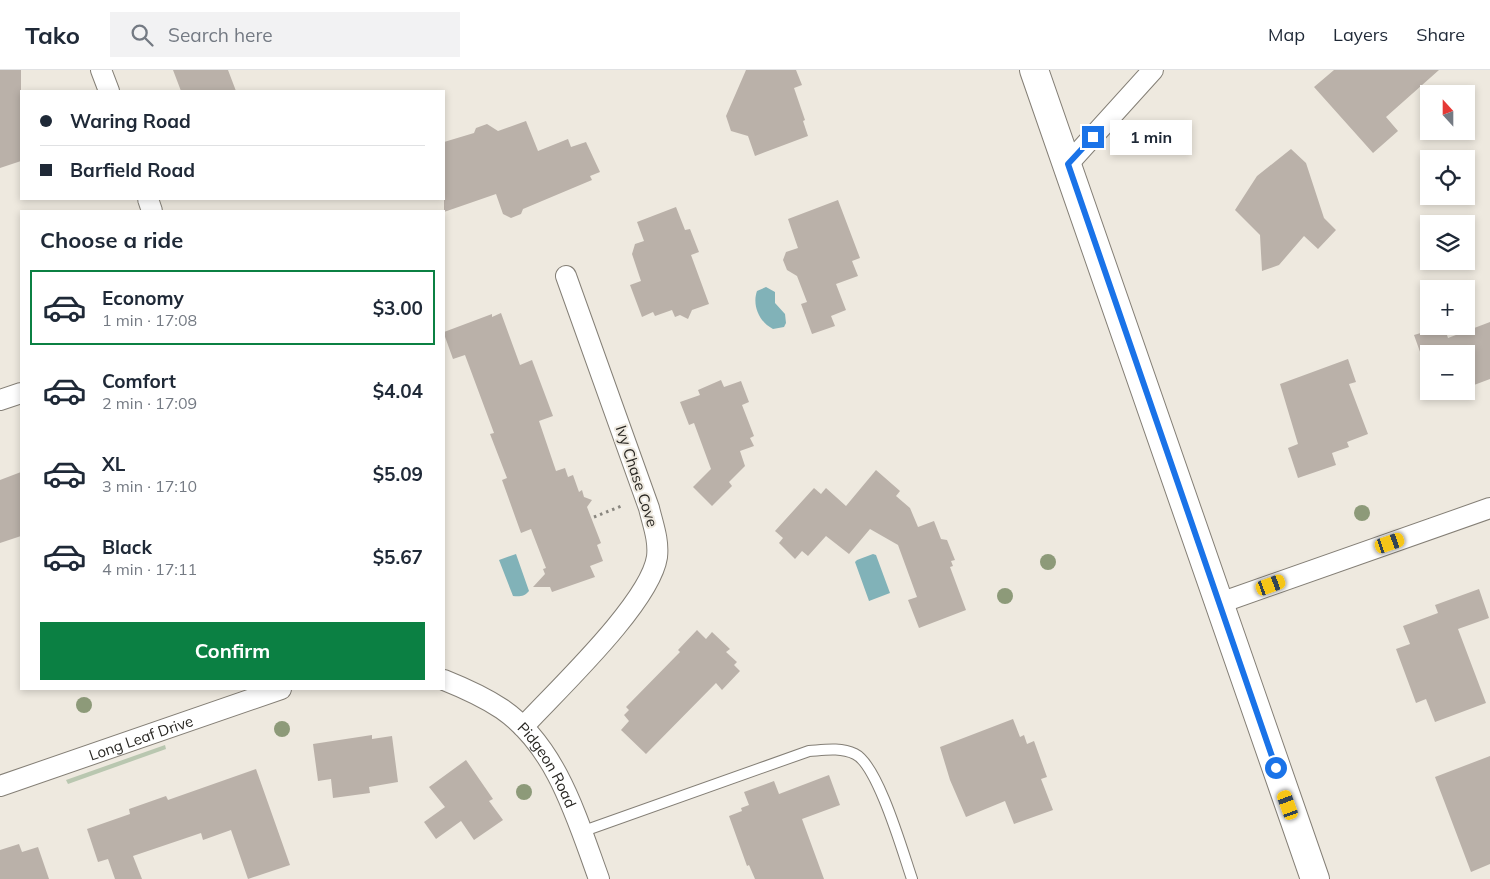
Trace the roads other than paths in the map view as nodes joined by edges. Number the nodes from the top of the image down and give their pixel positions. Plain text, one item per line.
1 (101, 70) edge
2 (1034, 70) edge
3 (1153, 70) edge
4 (108, 90) edge
5 (1068, 164) junction
6 (566, 276) dead end
7 (20, 393) edge
8 (0, 400) edge
9 (1490, 508) edge
10 (1220, 603) junction
11 (449, 682) edge
12 (278, 690) edge
13 (523, 727) junction
14 (0, 786) edge
15 (581, 832) junction
16 (599, 879) edge
17 (912, 879) edge
18 (1315, 879) edge

1 - 4 street
2 - 5 main road
3 - 5 street
5 - 10 main road
6 - 13 street, Ivy Chase Cove
7 - 8 street
9 - 10 street
10 - 18 main road
11 - 13 street, Pidgeon Road
12 - 14 street, Long Leaf Drive
13 - 15 street, Pidgeon Road
15 - 16 street, Pidgeon Road
15 - 17 lane

